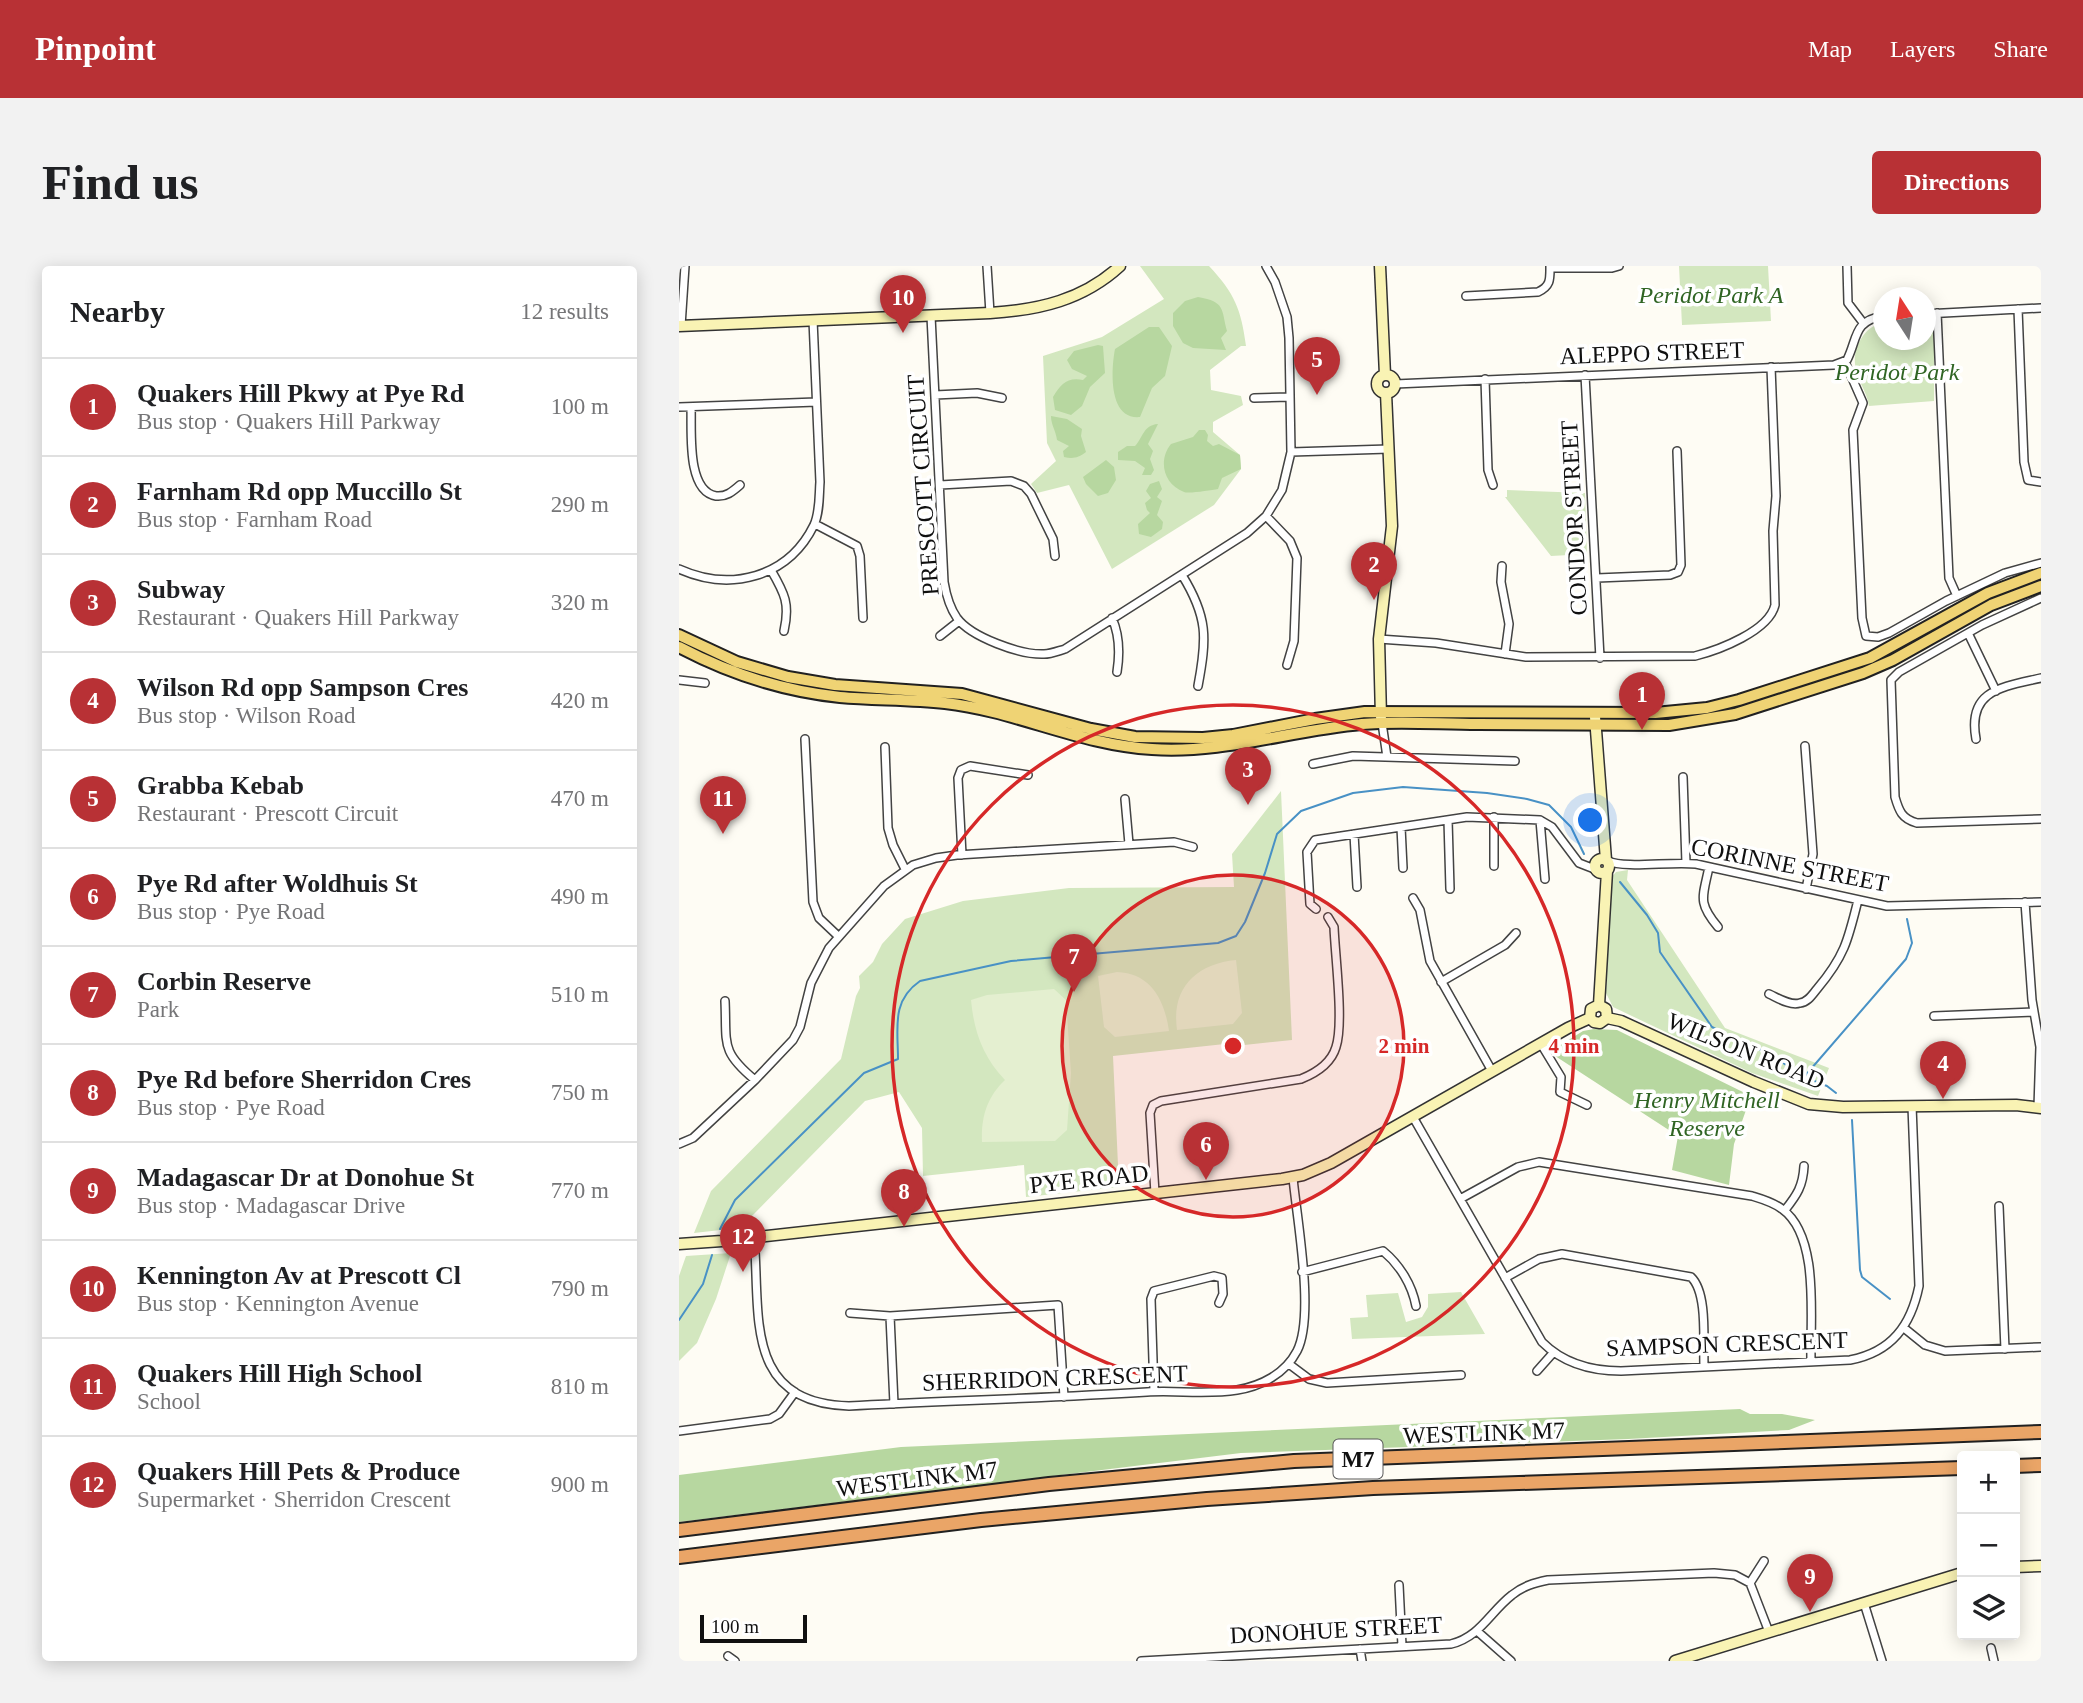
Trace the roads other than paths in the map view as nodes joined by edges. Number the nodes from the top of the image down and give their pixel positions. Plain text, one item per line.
1 (685, 266) edge
2 (988, 266) edge
3 (1120, 266) edge
4 (1266, 266) edge
5 (1380, 266) edge
6 (1619, 266) edge
7 (1847, 266) edge
8 (1550, 267) edge
9 (1466, 296) dead end
10 (2041, 308) edge
11 (2018, 309) junction
12 (990, 313) junction
13 (1937, 313) joint
14 (931, 316) junction
15 (1873, 318) edge
16 (813, 320) junction
17 (1864, 324) junction
18 (680, 326) edge
19 (1845, 362) junction
20 (1771, 367) junction
21 (1385, 375) junction
22 (1585, 375) junction
23 (1485, 379) junction
24 (1395, 384) junction
25 (1386, 393) junction
26 (935, 395) junction
27 (1290, 397) junction
28 (1002, 398) dead end
29 (1254, 398) dead end
30 (816, 402) junction
31 (679, 407) edge
32 (691, 407) junction
33 (1389, 449) junction
34 (1677, 451) dead end
35 (1291, 452) junction
36 (2041, 482) edge
37 (740, 485) dead end
38 (940, 485) junction
39 (1493, 485) dead end
40 (1266, 516) junction
41 (815, 524) junction
42 (1055, 556) dead end
43 (2041, 563) edge
44 (1502, 566) dead end
45 (679, 569) edge
46 (771, 570) junction
47 (2041, 573) edge
48 (1182, 575) junction
49 (1597, 578) junction
50 (2041, 586) edge
51 (1957, 596) junction
52 (2041, 598) edge
53 (863, 618) dead end
54 (1112, 618) junction
55 (959, 621) junction
56 (784, 631) dead end
57 (1968, 633) junction
58 (679, 635) edge
59 (940, 636) dead end
60 (1379, 639) junction
61 (679, 647) edge
62 (1505, 654) junction
63 (1600, 658) junction
64 (1286, 665) dead end
65 (1117, 672) dead end
66 (2041, 678) edge
67 (679, 680) edge
68 (705, 683) dead end
69 (1198, 685) dead end
70 (1996, 691) junction
71 (1381, 711) junction
72 (1595, 719) junction
73 (1382, 723) junction
74 (805, 739) dead end
75 (1976, 739) dead end
76 (1805, 746) dead end
77 (885, 747) dead end
78 (1384, 757) junction
79 (1515, 761) dead end
80 (1314, 764) dead end
81 (1028, 775) dead end
82 (1683, 777) dead end
83 (1125, 799) dead end
84 (1494, 817) junction
85 (2041, 819) edge
86 (1448, 820) junction
87 (1540, 820) junction
88 (1401, 827) junction
89 (1354, 834) junction
90 (1129, 844) junction
91 (1193, 847) dead end
92 (962, 855) junction
93 (1686, 863) junction
94 (1602, 865) junction
95 (1494, 866) dead end
96 (1709, 867) junction
97 (1403, 868) dead end
98 (905, 869) junction
99 (1545, 879) dead end
100 (1357, 887) dead end
101 (1450, 889) dead end
102 (1806, 889) junction
103 (1413, 898) dead end
104 (1858, 900) junction
105 (2025, 902) junction
106 (2041, 902) edge
107 (1316, 909) dead end
108 (1328, 917) dead end
109 (1718, 927) dead end
110 (1516, 933) dead end
111 (838, 936) junction
112 (1441, 982) junction
113 (1769, 994) dead end
114 (725, 1001) dead end
115 (1599, 1005) junction
116 (2034, 1013) junction
117 (1934, 1016) dead end
118 (1590, 1018) junction
119 (1607, 1018) junction
120 (2040, 1029) edge
121 (1541, 1044) junction
122 (1492, 1071) junction
123 (755, 1080) junction
124 (1587, 1105) dead end
125 (1912, 1106) junction
126 (2040, 1108) edge
127 (1413, 1117) junction
128 (679, 1144) edge
129 (1804, 1166) dead end
130 (1293, 1178) junction
131 (1155, 1193) junction
132 (1460, 1199) junction
133 (1999, 1206) dead end
134 (1785, 1210) junction
135 (754, 1237) junction
136 (679, 1244) edge
137 (1302, 1272) junction
138 (1505, 1278) junction
139 (1219, 1303) dead end
140 (1416, 1306) dead end
141 (849, 1313) dead end
142 (890, 1316) junction
143 (1904, 1328) junction
144 (2041, 1347) edge
145 (2005, 1349) junction
146 (1553, 1353) junction
147 (1811, 1360) junction
148 (1289, 1363) junction
149 (1704, 1366) junction
150 (1537, 1371) dead end
151 (1461, 1375) dead end
152 (1154, 1391) junction
153 (795, 1392) junction
154 (1064, 1396) junction
155 (894, 1404) junction
156 (679, 1431) edge
157 (2041, 1432) edge
158 (2041, 1465) edge
159 (2020, 1466) edge
160 (1957, 1468) edge
161 (679, 1530) edge
162 (679, 1557) edge
163 (1764, 1561) dead end
164 (2041, 1566) edge
165 (2020, 1567) edge
166 (1957, 1575) edge
167 (1750, 1583) junction
168 (1399, 1585) dead end
169 (1864, 1603) junction
170 (1477, 1632) junction
171 (1769, 1632) junction
172 (1402, 1646) junction
173 (1991, 1648) dead end
174 (1360, 1649) junction
175 (1252, 1657) edge
176 (1141, 1661) edge
177 (1362, 1661) edge
178 (1511, 1661) edge
179 (1675, 1661) edge
180 (1882, 1661) edge
181 (1994, 1661) edge

1 - 18 street
2 - 12 street
3 - 12 street
4 - 27 street, PRESCOTT CIRCUIT
5 - 21 street
6 - 8 street
7 - 17 street
8 - 9 street
10 - 11 street
11 - 13 street
11 - 36 street
12 - 14 street
13 - 51 street
14 - 16 street
14 - 26 street, PRESCOTT CIRCUIT
15 - 17 street
16 - 18 street
16 - 30 street
17 - 19 street
19 - 20 street, ALEPPO STREET
19 - 51 street
20 - 22 street, ALEPPO STREET
20 - 63 street
21 - 24 street
21 - 25 street
22 - 23 street, ALEPPO STREET
22 - 49 street, CONDOR STREET
23 - 24 street, ALEPPO STREET
23 - 39 street
24 - 25 street
25 - 33 street
26 - 28 street
26 - 38 street, PRESCOTT CIRCUIT
27 - 29 street
27 - 35 street, PRESCOTT CIRCUIT
30 - 32 street
30 - 41 street
31 - 32 street
32 - 37 street
33 - 35 street
33 - 60 street
34 - 49 street
35 - 40 street, PRESCOTT CIRCUIT
38 - 42 street
38 - 55 street, PRESCOTT CIRCUIT
40 - 48 street, PRESCOTT CIRCUIT
40 - 64 street
41 - 46 street
41 - 53 street
43 - 51 street
44 - 62 street
45 - 46 street
46 - 56 street
47 - 72 main road
48 - 54 street, PRESCOTT CIRCUIT
48 - 69 street
49 - 63 street, CONDOR STREET
50 - 72 main road
52 - 57 street
54 - 55 street, PRESCOTT CIRCUIT
54 - 65 street
55 - 59 street
57 - 70 street
57 - 85 street
58 - 71 main road
60 - 62 street
60 - 71 street
61 - 73 main road
62 - 63 street
66 - 70 street
67 - 68 street
70 - 75 street
71 - 72 main road
71 - 73 street
72 - 73 main road
72 - 94 street
73 - 78 street
74 - 111 street
76 - 102 street
77 - 98 street
78 - 79 street
78 - 80 street
81 - 92 street
82 - 93 street
83 - 90 street
84 - 86 street
84 - 87 street
84 - 95 street
86 - 88 street
86 - 101 street
87 - 94 street
87 - 99 street
88 - 89 street
88 - 97 street
89 - 100 street
89 - 107 street
90 - 91 street
90 - 92 street
92 - 98 street
93 - 94 street, CORINNE STREET
93 - 96 street, CORINNE STREET
94 - 115 street
96 - 102 street, CORINNE STREET
96 - 109 street
98 - 111 street
102 - 104 street, CORINNE STREET
103 - 112 street
104 - 105 street, CORINNE STREET
104 - 113 street
105 - 106 street, CORINNE STREET
105 - 116 street
108 - 131 street
110 - 112 street
111 - 123 street
112 - 122 street
114 - 123 street
115 - 118 street
115 - 119 street
116 - 117 street
116 - 120 street
118 - 119 street
118 - 121 street, PYE ROAD
119 - 125 street, WILSON ROAD
120 - 126 street
121 - 122 street, PYE ROAD
121 - 124 street
122 - 127 street, PYE ROAD
123 - 128 street
125 - 126 street, WILSON ROAD
125 - 143 street
127 - 130 street, PYE ROAD
127 - 132 street, SAMPSON CRESCENT
129 - 134 street
130 - 131 street, PYE ROAD
130 - 137 street, SHERRIDON CRESCENT
131 - 135 street, PYE ROAD
132 - 134 street
132 - 138 street, SAMPSON CRESCENT
133 - 145 street
134 - 147 street
135 - 136 street, PYE ROAD
135 - 153 street, SHERRIDON CRESCENT
137 - 140 street
137 - 148 street, SHERRIDON CRESCENT
138 - 146 street, SAMPSON CRESCENT
138 - 149 street
139 - 152 street
141 - 142 street
142 - 154 street
142 - 155 street
143 - 145 street
143 - 147 street, SAMPSON CRESCENT
144 - 145 street
146 - 149 street, SAMPSON CRESCENT
146 - 150 street
147 - 149 street, SAMPSON CRESCENT
148 - 151 street
148 - 152 street, SHERRIDON CRESCENT
152 - 154 street, SHERRIDON CRESCENT
153 - 155 street, SHERRIDON CRESCENT
153 - 156 street
154 - 155 street, SHERRIDON CRESCENT
157 - 161 highway, WESTLINK M7 / M7
158 - 159 highway
160 - 162 highway, WESTLINK M7 / M7
163 - 167 street
164 - 165 street
166 - 169 street
167 - 170 street, DONOHUE STREET
167 - 171 street
168 - 172 street
169 - 171 street
169 - 180 street
170 - 172 street, DONOHUE STREET
170 - 178 street
171 - 179 street
172 - 174 street, DONOHUE STREET
173 - 181 street
174 - 175 street, DONOHUE STREET
174 - 177 street
175 - 176 street, DONOHUE STREET

